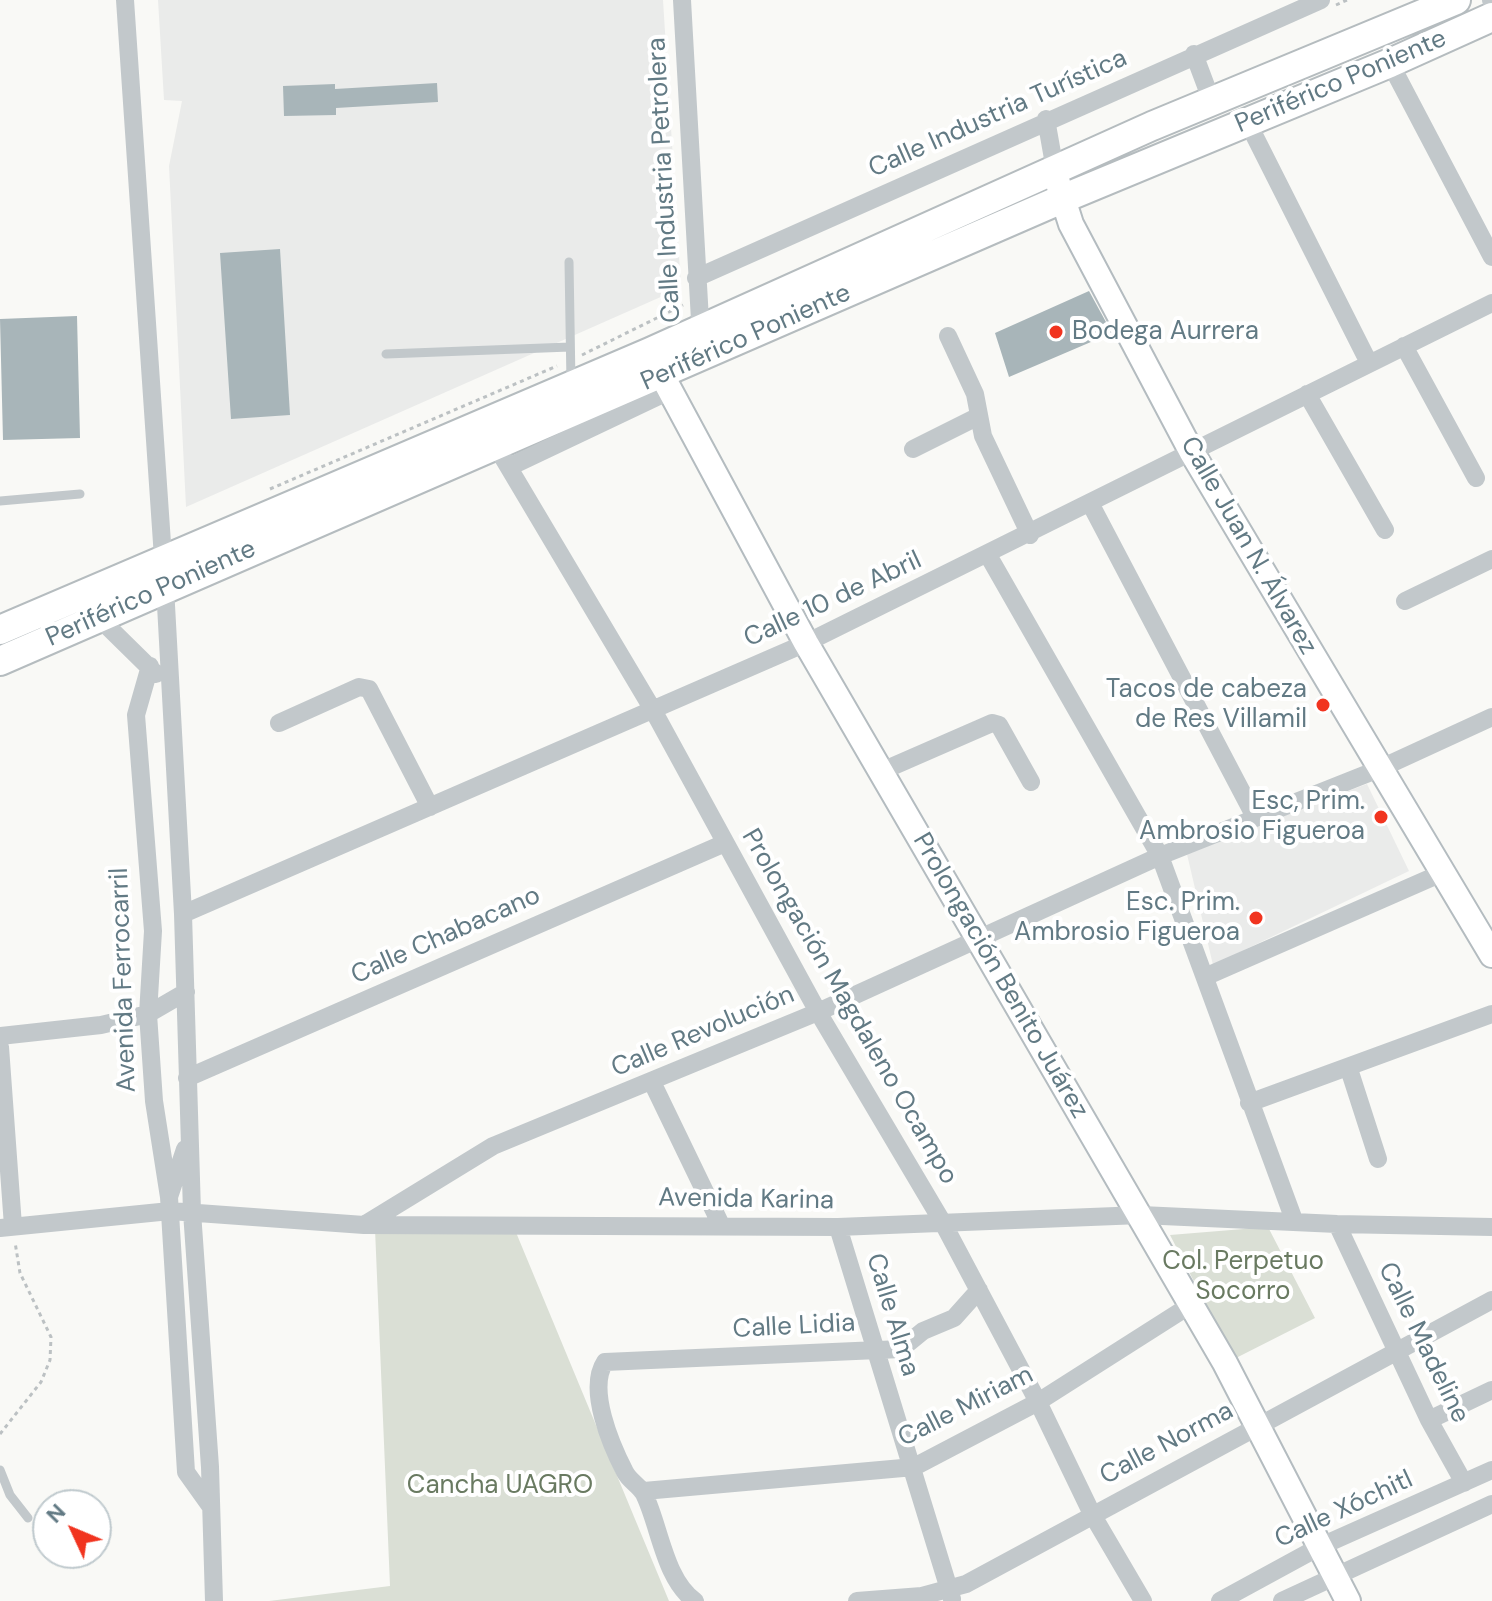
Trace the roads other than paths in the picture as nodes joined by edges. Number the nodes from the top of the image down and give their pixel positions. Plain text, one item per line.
1 (125, 0) edge
2 (682, 0) edge
3 (1456, 0) edge
4 (1328, 3) edge
5 (1492, 17) edge
6 (1194, 54) junction
7 (1390, 63) junction
8 (1212, 102) junction
9 (1046, 119) junction
10 (1248, 123) junction
11 (1055, 170) junction
12 (1062, 199) junction
13 (1492, 257) edge
14 (569, 262) dead end
15 (696, 278) junction
16 (1492, 303) edge
17 (948, 336) dead end
18 (702, 343) junction
19 (1404, 346) junction
20 (570, 347) junction
21 (386, 354) dead end
22 (1369, 363) junction
23 (660, 373) junction
24 (574, 386) junction
25 (1307, 394) junction
26 (977, 417) junction
27 (913, 449) dead end
28 (1191, 451) junction
29 (502, 456) junction
30 (1476, 478) dead end
31 (80, 494) dead end
32 (0, 501) edge
33 (1090, 503) junction
34 (1385, 530) dead end
35 (1030, 535) junction
36 (988, 555) junction
37 (162, 558) junction
38 (1492, 559) edge
39 (165, 587) junction
40 (1405, 601) dead end
41 (98, 617) junction
42 (0, 630) edge
43 (806, 643) junction
44 (0, 661) edge
45 (150, 666) junction
46 (171, 700) junction
47 (653, 710) junction
48 (1492, 717) edge
49 (279, 723) dead end
50 (1379, 769) junction
51 (882, 771) junction
52 (1031, 782) dead end
53 (430, 807) junction
54 (1255, 817) junction
55 (725, 843) junction
56 (1160, 856) junction
57 (1442, 873) junction
58 (183, 914) junction
59 (977, 940) junction
60 (1492, 955) edge
61 (1207, 976) junction
62 (186, 992) junction
63 (818, 1012) junction
64 (148, 1014) junction
65 (1492, 1014) edge
66 (0, 1036) edge
67 (0, 1047) edge
68 (1349, 1069) junction
69 (187, 1078) junction
70 (652, 1082) junction
71 (1249, 1103) junction
72 (189, 1135) junction
73 (1378, 1159) dead end
74 (170, 1204) junction
75 (192, 1212) junction
76 (1141, 1215) junction
77 (1294, 1220) junction
78 (943, 1223) junction
79 (1337, 1224) junction
80 (364, 1225) junction
81 (721, 1225) junction
82 (6, 1227) edge
83 (838, 1227) junction
84 (1492, 1227) edge
85 (979, 1290) junction
86 (1492, 1300) edge
87 (1192, 1304) junction
88 (872, 1349) junction
89 (1396, 1349) junction
90 (1492, 1390) edge
91 (1038, 1402) junction
92 (1429, 1420) junction
93 (1255, 1426) junction
94 (914, 1467) junction
95 (0, 1470) edge
96 (1492, 1470) edge
97 (1464, 1483) junction
98 (644, 1491) junction
99 (1492, 1504) edge
100 (211, 1507) junction
101 (1092, 1514) junction
102 (28, 1518) dead end
103 (1319, 1547) junction
104 (1334, 1576) junction
105 (689, 1596) edge
106 (951, 1596) edge
107 (214, 1601) edge
108 (857, 1601) edge
109 (1143, 1601) edge
110 (1220, 1601) edge
111 (1282, 1601) edge
112 (1348, 1601) edge

1 - 37 street
2 - 15 street, Calle Industria Petrolera
3 - 8 main road, Periférico Poniente
4 - 6 street, Calle Industria Turística
5 - 7 main road, Periférico Poniente
6 - 8 street
6 - 9 street, Calle Industria Turística
7 - 10 main road, Periférico Poniente
7 - 13 street
8 - 11 main road, Periférico Poniente
9 - 11 street, Calle Juan N. Álvarez
9 - 15 street, Calle Industria Turística
10 - 12 main road, Periférico Poniente
10 - 22 street
11 - 12 street, Calle Juan N. Álvarez
11 - 18 main road, Periférico Poniente
12 - 18 main road, Periférico Poniente
12 - 28 street, Calle Juan N. Álvarez
14 - 20 lane
15 - 18 street, Calle Industria Petrolera
16 - 19 street, Calle 10 de Abril
17 - 26 street
18 - 23 main road, Periférico Poniente
19 - 22 street, Calle 10 de Abril
19 - 30 street
20 - 21 lane
20 - 24 lane
22 - 25 street, Calle 10 de Abril
23 - 24 main road, Periférico Poniente
23 - 29 street
23 - 43 street, Prolongación Benito Juárez
24 - 29 main road, Periférico Poniente
24 - 37 main road, Periférico Poniente
25 - 28 street, Calle 10 de Abril
25 - 34 street
26 - 27 street
26 - 35 street
28 - 33 street, Calle 10 de Abril
28 - 50 street, Calle Juan N. Álvarez
29 - 39 main road, Periférico Poniente
29 - 47 street, Prolongación Magdaleno Ocampo
31 - 32 lane
33 - 35 street, Calle 10 de Abril
33 - 54 street
35 - 36 street, Calle 10 de Abril
36 - 43 street, Calle 10 de Abril
36 - 56 street
37 - 39 street
37 - 42 main road, Periférico Poniente
38 - 40 street
39 - 41 main road, Periférico Poniente
39 - 46 street
41 - 44 main road, Periférico Poniente
41 - 45 street
43 - 47 street, Calle 10 de Abril
43 - 51 street, Prolongación Benito Juárez
45 - 46 street
45 - 64 street, Avenida Ferrocarril
46 - 58 street
47 - 53 street, Calle 10 de Abril
47 - 55 street, Prolongación Magdaleno Ocampo
48 - 50 street, Calle Revolución
49 - 53 street
50 - 54 street, Calle Revolución
50 - 57 street, Calle Juan N. Álvarez
51 - 52 street
51 - 59 street, Prolongación Benito Juárez
53 - 58 street, Calle 10 de Abril
54 - 56 street, Calle Revolución
55 - 63 street, Prolongación Magdaleno Ocampo
55 - 69 street, Calle Chabacano
56 - 59 street, Calle Revolución
56 - 61 street
57 - 60 street, Calle Juan N. Álvarez
57 - 61 street
58 - 62 street
59 - 63 street, Calle Revolución
59 - 76 street, Prolongación Benito Juárez
61 - 71 street
62 - 64 street
62 - 69 street
63 - 70 street, Calle Revolución
63 - 78 street, Prolongación Magdaleno Ocampo
64 - 66 street
64 - 74 street, Avenida Ferrocarril
65 - 68 street
67 - 82 street
68 - 71 street
68 - 73 street
69 - 72 street
70 - 80 street, Calle Revolución
70 - 81 street
71 - 77 street
72 - 74 street
72 - 75 street
74 - 75 street, Avenida Karina
74 - 82 street, Avenida Karina
74 - 100 street, Avenida Ferrocarril
75 - 80 street, Avenida Karina
75 - 100 street
76 - 77 street, Avenida Karina
76 - 78 street, Avenida Karina
76 - 87 street, Prolongación Benito Juárez
77 - 79 street, Avenida Karina
78 - 83 street, Avenida Karina
78 - 85 street, Prolongación Magdaleno Ocampo
79 - 84 street, Avenida Karina
79 - 89 street, Calle Madeline
80 - 81 street, Avenida Karina
81 - 83 street, Avenida Karina
83 - 88 street, Calle Alma
85 - 88 street, Calle Lidia
85 - 91 street, Prolongación Magdaleno Ocampo
86 - 89 street, Calle Norma
87 - 91 street, Calle Miriam
87 - 93 street, Prolongación Benito Juárez
88 - 94 street, Calle Alma
88 - 98 street, Calle Lidia
89 - 92 street, Calle Madeline
89 - 93 street, Calle Norma
90 - 92 street
91 - 94 street, Calle Miriam
91 - 101 street, Prolongación Magdaleno Ocampo
92 - 97 street, Calle Madeline
93 - 101 street, Calle Norma
93 - 103 street, Prolongación Benito Juárez
94 - 98 street, Calle Miriam
94 - 106 street, Calle Alma
95 - 102 lane
96 - 97 street, Calle Xóchitl
97 - 103 street, Calle Xóchitl
98 - 105 street
99 - 104 street
100 - 107 street
101 - 106 street, Calle Norma
101 - 109 street, Prolongación Magdaleno Ocampo
103 - 104 street, Prolongación Benito Juárez
103 - 110 street, Calle Xóchitl
104 - 111 street
104 - 112 street, Prolongación Benito Juárez
106 - 108 street, Calle Norma

